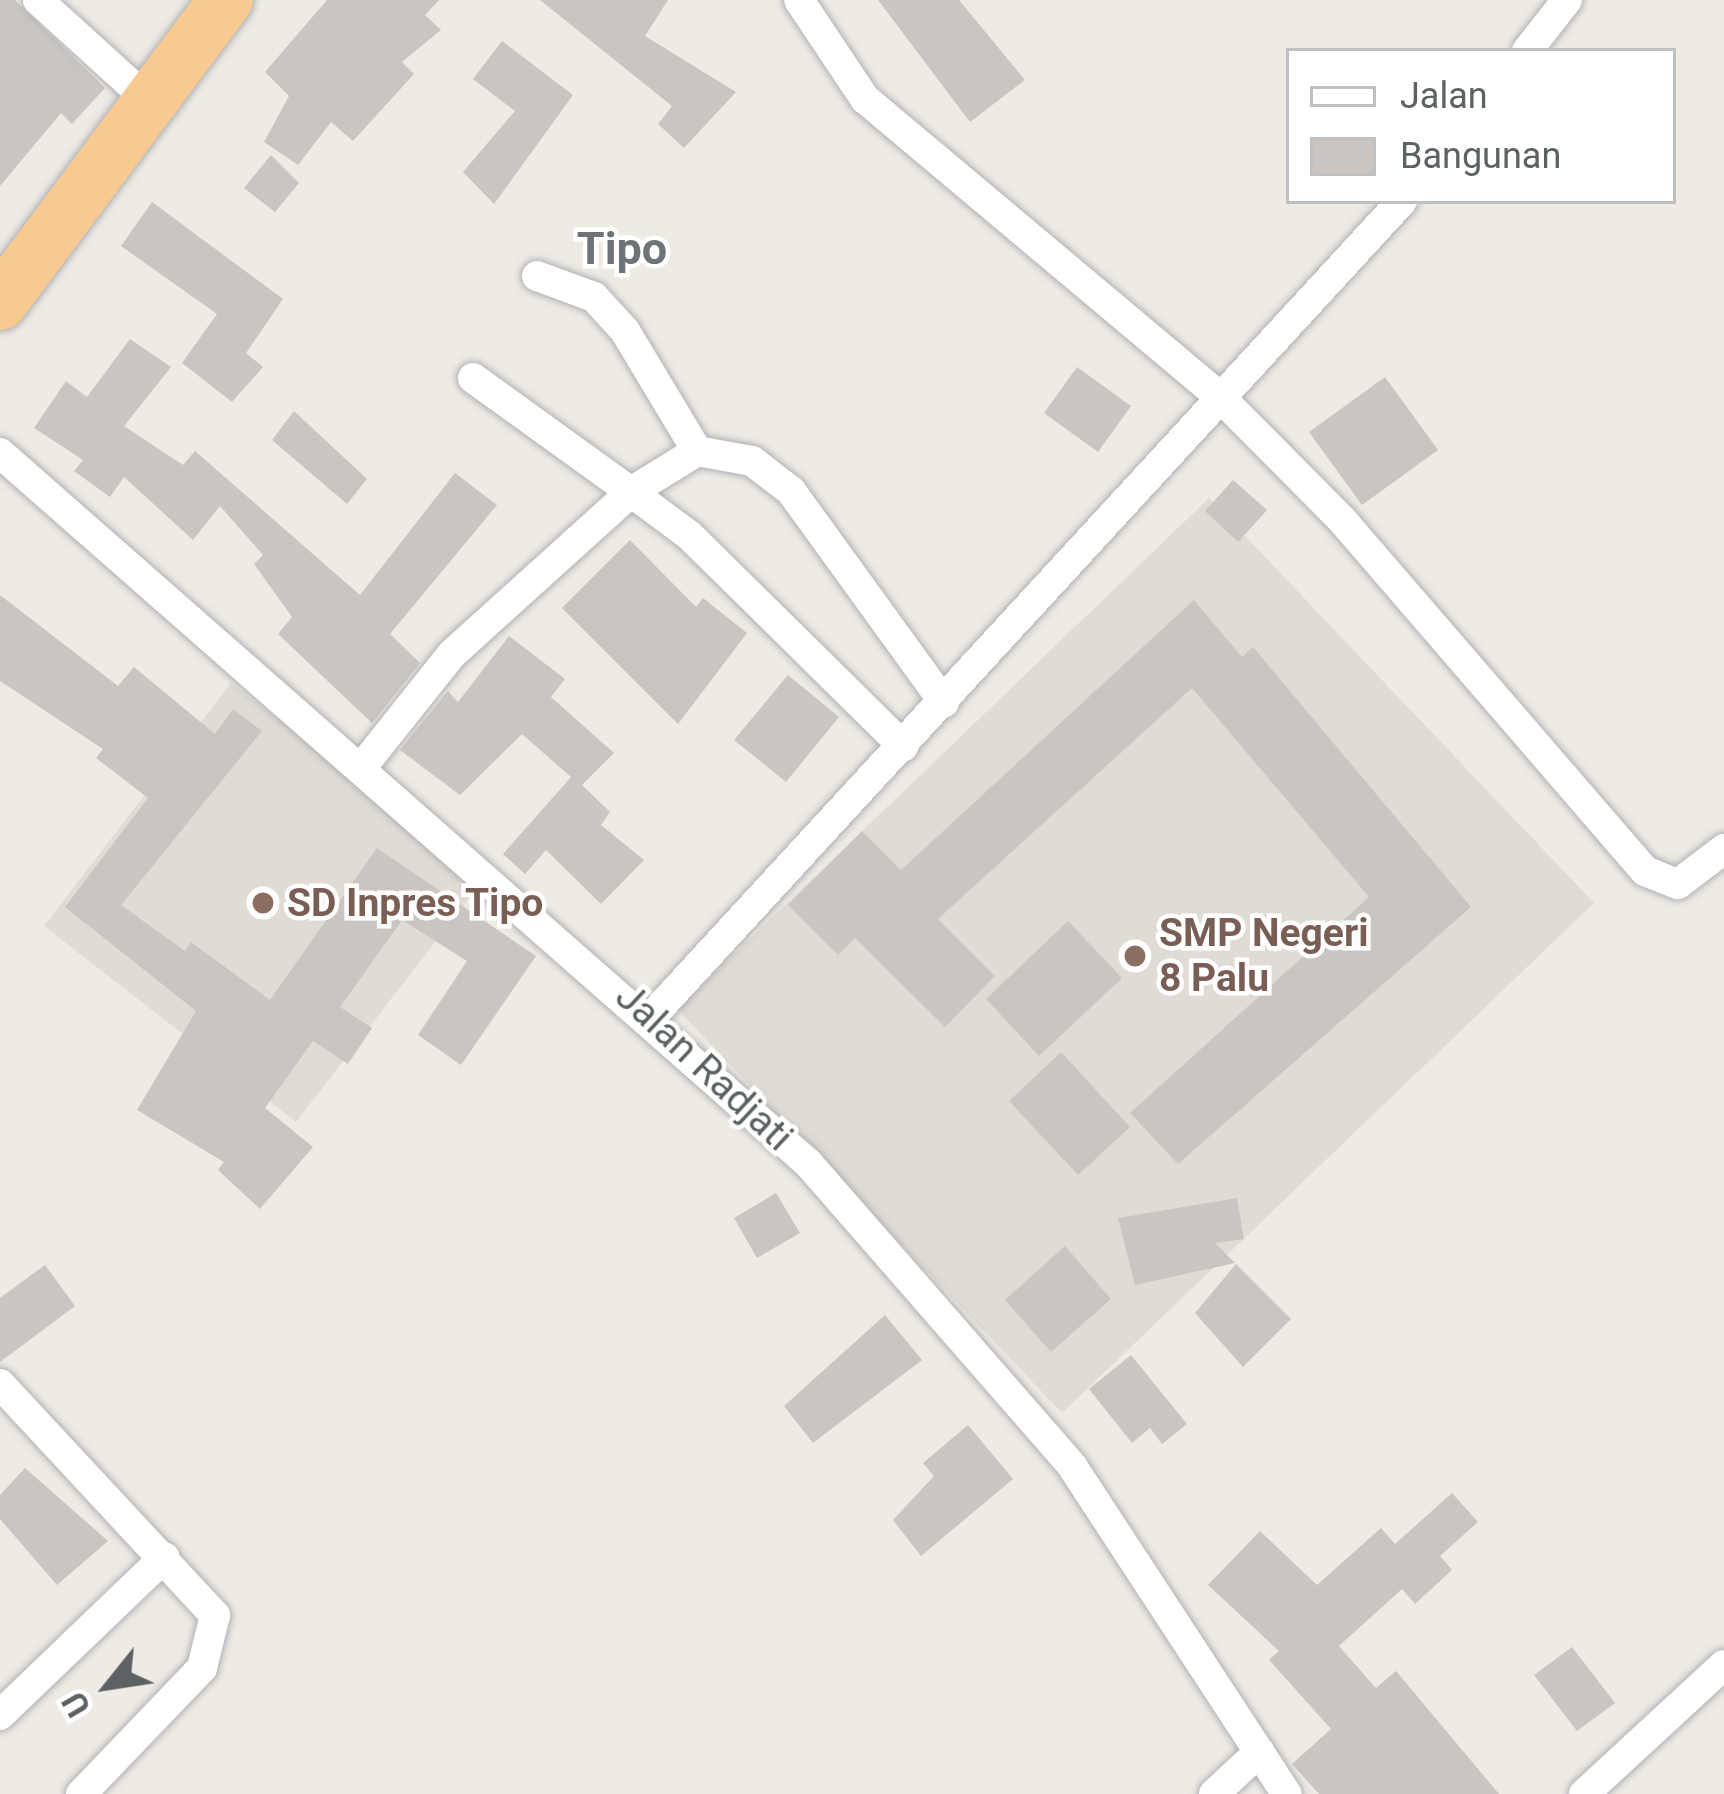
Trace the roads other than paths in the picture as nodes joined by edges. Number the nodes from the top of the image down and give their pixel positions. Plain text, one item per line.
1 (38, 0) edge
2 (226, 0) edge
3 (800, 0) edge
4 (1567, 0) edge
5 (1529, 48) edge
6 (150, 102) junction
7 (1399, 204) edge
8 (537, 276) dead end
9 (0, 303) edge
10 (473, 378) dead end
11 (1220, 398) junction
12 (697, 451) junction
13 (0, 453) edge
14 (632, 492) junction
15 (944, 702) junction
16 (903, 746) junction
17 (362, 767) junction
18 (1724, 849) edge
19 (652, 1016) junction
20 (0, 1384) edge
21 (165, 1557) junction
22 (1724, 1665) edge
23 (0, 1715) edge
24 (1259, 1751) junction
25 (81, 1794) edge
26 (1214, 1794) edge
27 (1287, 1794) edge
28 (1584, 1794) edge

1 - 6 street
2 - 6 highway
3 - 11 street
4 - 5 street
6 - 9 highway
7 - 11 street
8 - 12 street
10 - 14 street
11 - 15 street
11 - 18 street
12 - 14 street
12 - 15 street
13 - 17 street, Jalan Radjati
14 - 16 street
14 - 17 street
15 - 16 street
16 - 19 street
17 - 19 street, Jalan Radjati
19 - 24 street, Jalan Radjati
20 - 21 street
21 - 23 street
21 - 25 street
22 - 28 street
24 - 26 street
24 - 27 street, Jalan Radjati

